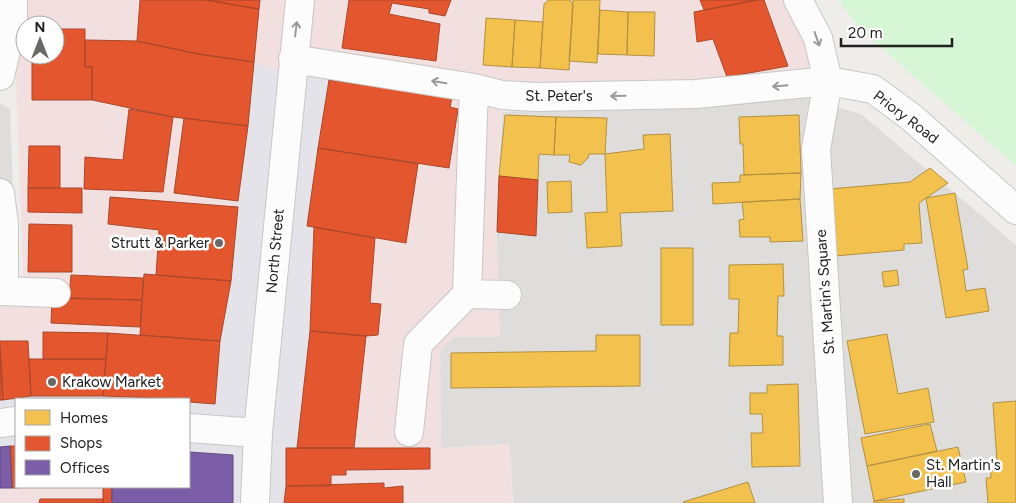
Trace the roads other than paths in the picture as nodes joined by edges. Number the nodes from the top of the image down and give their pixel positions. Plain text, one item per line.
1 (13, 0) edge
2 (300, 0) edge
3 (798, 0) edge
4 (293, 58) junction
5 (0, 76) edge
6 (828, 81) junction
7 (474, 88) junction
8 (0, 192) edge
9 (1016, 210) edge
10 (2, 291) edge
11 (56, 293) dead end
12 (467, 294) junction
13 (507, 295) dead end
14 (15, 421) edge
15 (0, 422) edge
16 (190, 428) edge
17 (410, 432) dead end
18 (258, 433) junction
19 (255, 503) edge
20 (838, 503) edge

1 - 5 street
4 -> 2 street, North Street
3 -> 6 street
7 -> 4 street, St. Peter's
4 - 18 street, North Street
6 -> 7 street, St. Peter's
6 - 9 street, Priory Road
6 - 20 street, St. Martin's Square
7 - 12 street
8 - 10 street
10 - 11 street
12 - 13 street
12 - 17 street
14 - 15 street
16 - 18 street
18 - 19 street, North Street

